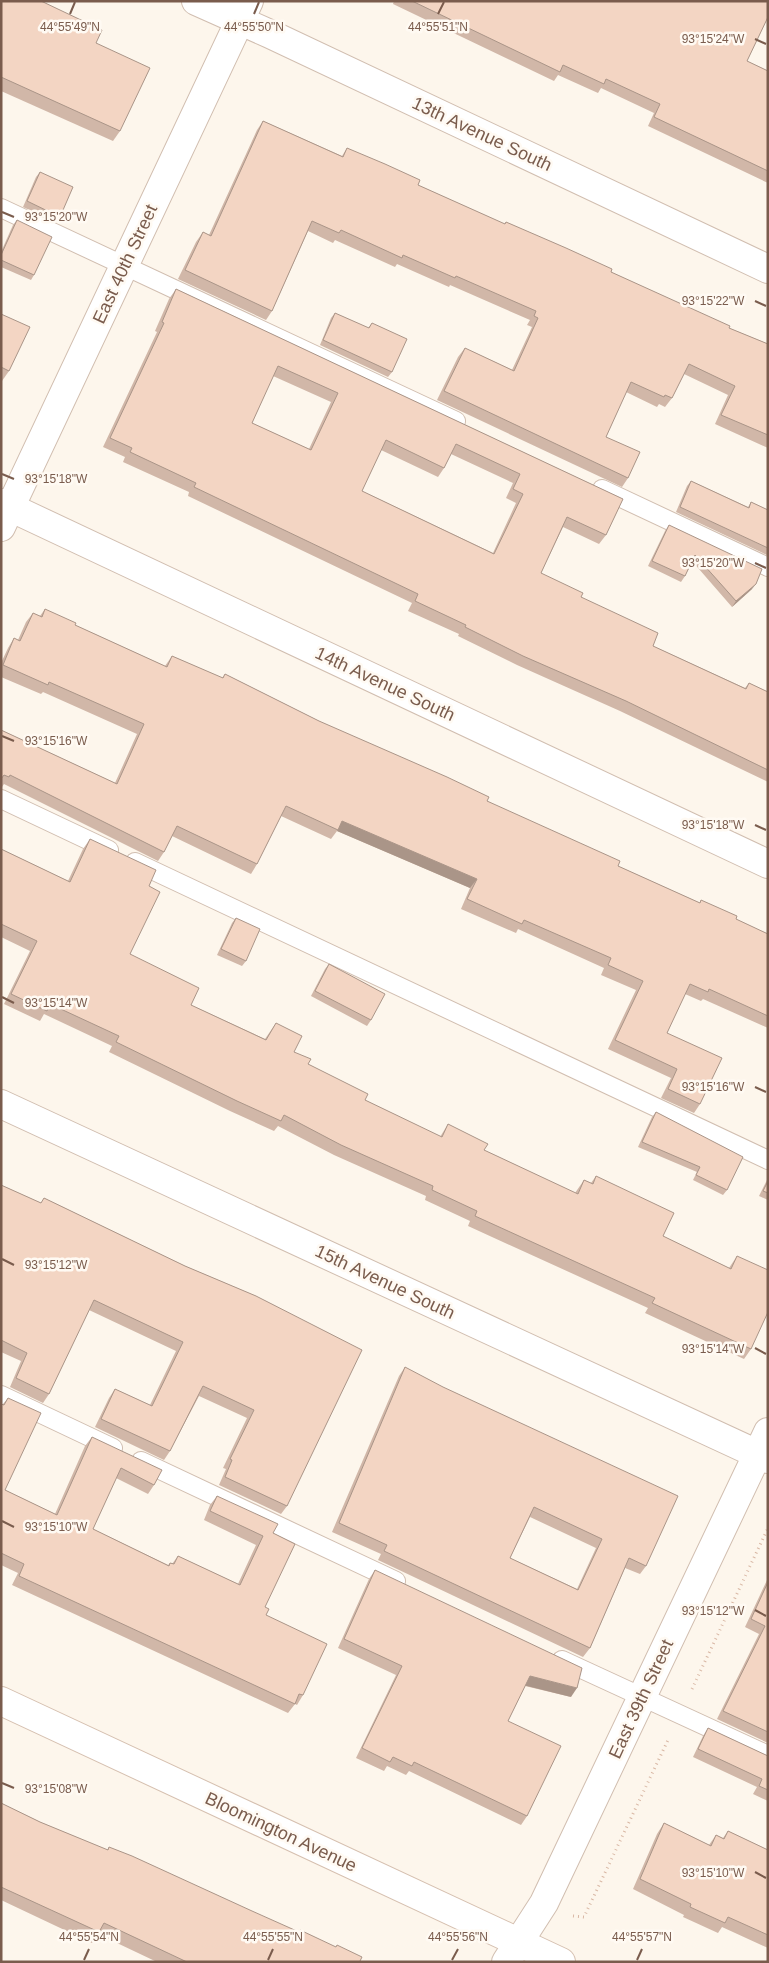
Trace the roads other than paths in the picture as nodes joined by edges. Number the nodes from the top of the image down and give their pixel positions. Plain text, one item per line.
1 (196, 1) edge
2 (245, 11) edge
3 (1, 208) edge
4 (125, 266) junction
5 (768, 269) edge
6 (473, 428) edge
7 (589, 483) edge
8 (4, 513) edge
9 (768, 567) edge
10 (1, 799) edge
11 (768, 864) edge
12 (1, 1104) edge
13 (768, 1160) edge
14 (1, 1395) edge
15 (764, 1449) edge
16 (413, 1589) edge
17 (547, 1653) edge
18 (642, 1697) junction
19 (1, 1701) edge
20 (768, 1755) edge
21 (512, 1952) edge
22 (561, 1962) edge

1 - 2 street, 13th Avenue South
2 - 4 street, East 40th Street
2 - 5 street, 13th Avenue South
3 - 4 lane
4 - 6 lane
4 - 8 street, East 40th Street
7 - 9 lane
8 - 11 street, 14th Avenue South
10 - 13 lane
12 - 15 street, 15th Avenue South
14 - 16 lane
15 - 18 street, East 39th Street
17 - 18 lane
18 - 20 lane
18 - 21 street, East 39th Street
19 - 21 street, Bloomington Avenue
21 - 22 street, Bloomington Avenue

